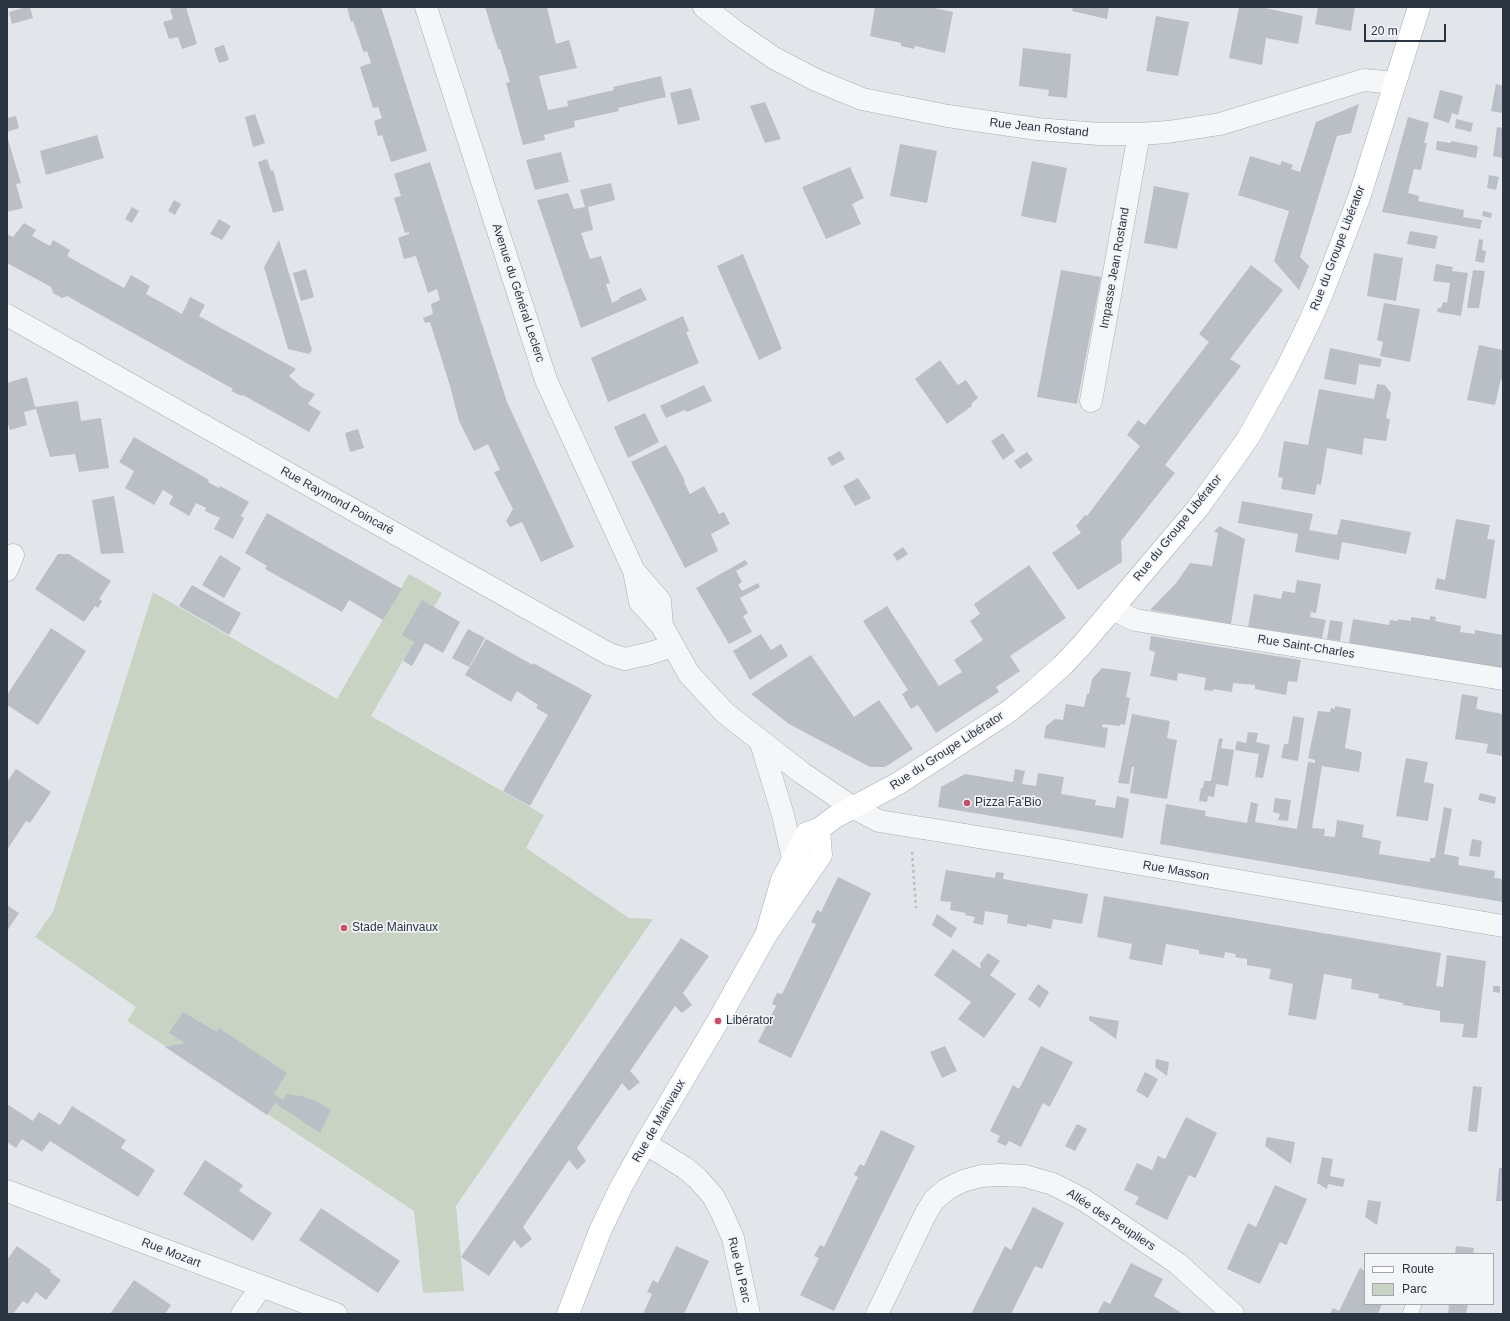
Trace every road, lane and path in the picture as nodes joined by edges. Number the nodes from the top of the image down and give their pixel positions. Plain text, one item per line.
1 (426, 7) edge
2 (704, 7) edge
3 (1419, 7) edge
4 (1395, 83) junction
5 (1139, 134) junction
6 (7, 315) edge
7 (1091, 401) dead end
8 (1112, 609) junction
9 (672, 646) junction
10 (1503, 679) edge
11 (761, 743) junction
12 (852, 807) junction
13 (910, 826) junction
14 (819, 829) junction
15 (793, 860) junction
16 (916, 908) dead end
17 (1503, 926) edge
18 (766, 935) junction
19 (645, 1144) junction
20 (7, 1191) edge
21 (261, 1287) junction
22 (242, 1314) edge
23 (336, 1314) edge
24 (568, 1314) edge
25 (749, 1314) edge
26 (877, 1314) edge
27 (1233, 1314) edge

1 - 9 street, Avenue du Général Leclerc
2 - 5 street, Rue Jean Rostand
3 - 4 street, Rue du Groupe Libérator
4 - 5 street, Rue Jean Rostand
4 - 8 street, Rue du Groupe Libérator
5 - 7 street, Impasse Jean Rostand
6 - 9 street, Rue Raymond Poincaré
8 - 10 street, Rue Saint-Charles
8 - 12 street, Rue du Groupe Libérator
9 - 11 street, Avenue du Général Leclerc
11 - 12 street, Avenue du Général Leclerc
11 - 15 street
12 - 13 street, Rue Masson
12 - 14 street, Rue de Mainvaux
13 - 16 path
13 - 17 street, Rue Masson
14 - 15 street, Rue de Mainvaux
14 - 18 street, Rue de Mainvaux
15 - 18 street, Rue de Mainvaux
18 - 19 street, Rue de Mainvaux
19 - 24 street, Rue de Mainvaux
19 - 25 street, Rue du Parc
20 - 21 street, Rue Mozart
21 - 22 street
21 - 23 street, Rue Mozart
26 - 27 street, Allée des Peupliers

